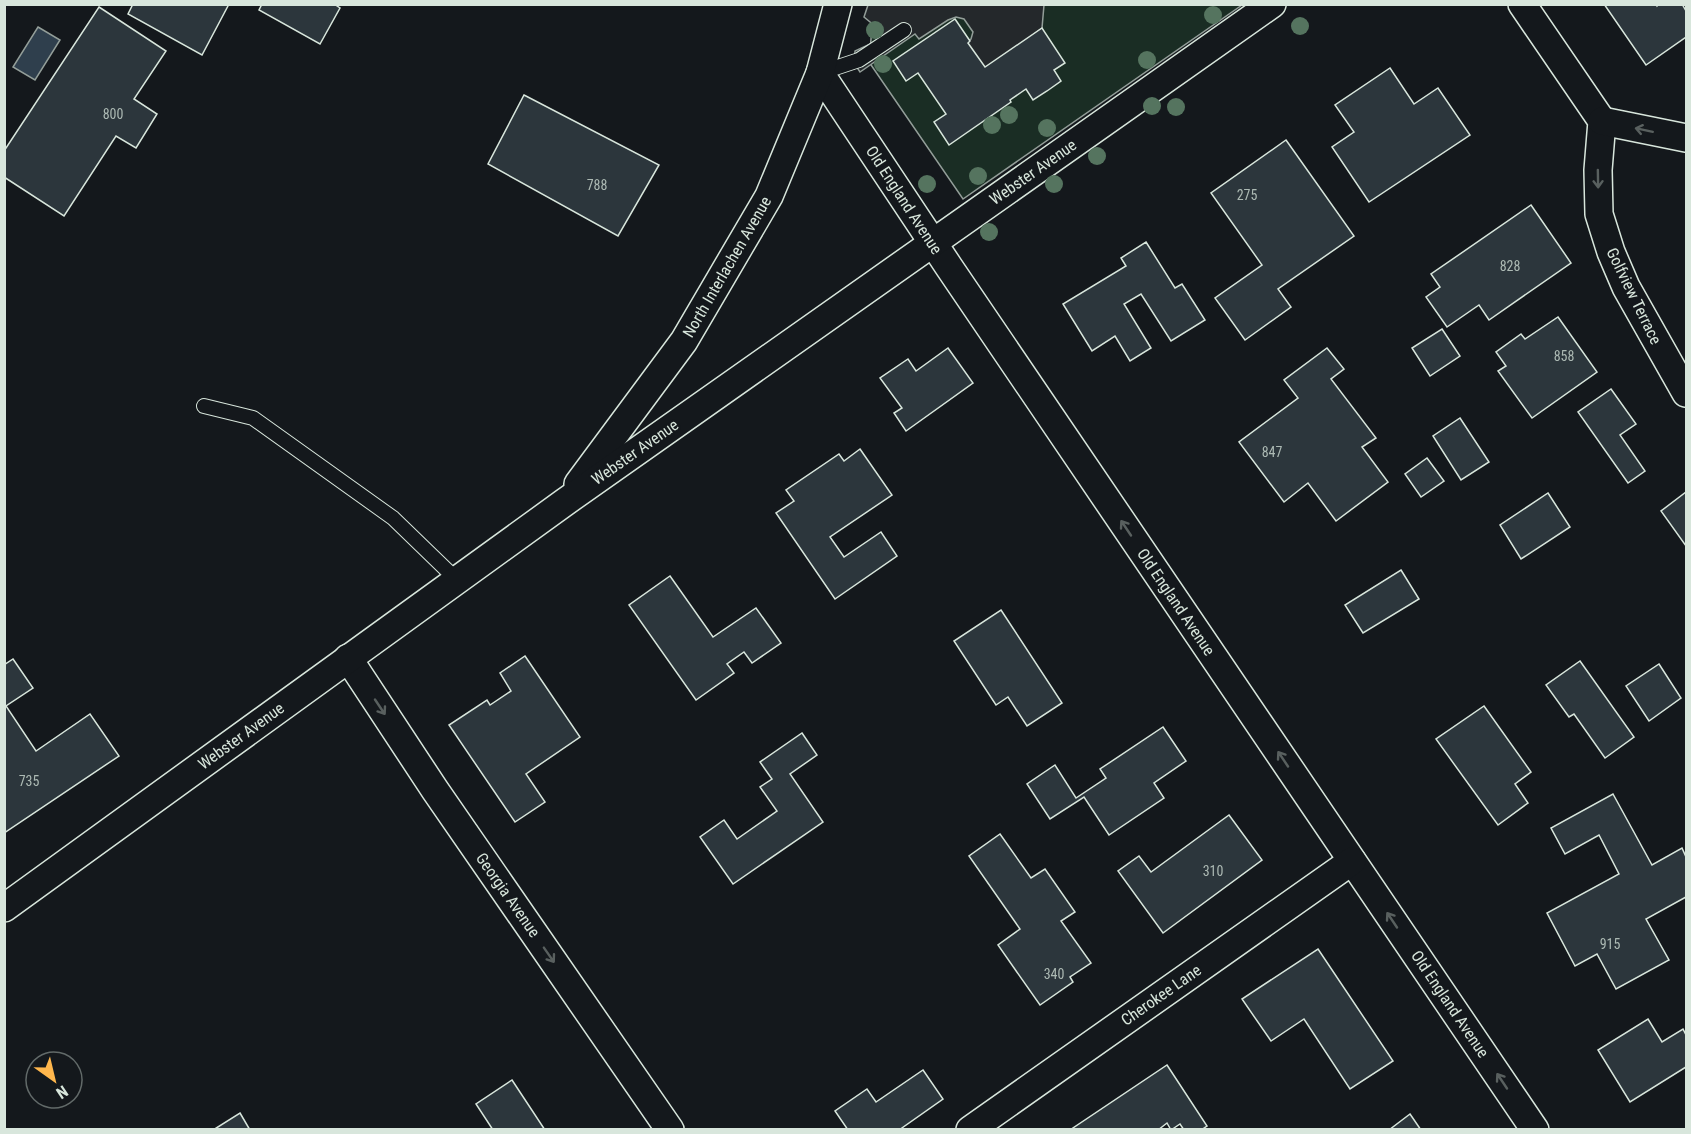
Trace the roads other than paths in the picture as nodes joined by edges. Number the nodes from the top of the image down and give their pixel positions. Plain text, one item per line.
1 (838, 4) edge
2 (1272, 4) edge
3 (1522, 4) edge
4 (904, 30) dead end
5 (820, 73) junction
6 (1602, 121) junction
7 (1686, 138) edge
8 (932, 243) junction
9 (1686, 393) edge
10 (204, 406) dead end
11 (565, 502) junction
12 (457, 580) junction
13 (348, 658) junction
14 (1352, 861) junction
15 (4, 908) edge
16 (670, 1130) edge
17 (970, 1130) edge
18 (1535, 1130) edge

1 - 5 street, North Interlachen Avenue
2 - 8 street, Webster Avenue
3 - 6 street
4 - 5 lane
5 - 8 street, Old England Avenue
5 - 11 street, North Interlachen Avenue
7 -> 6 street
6 -> 9 street, Golfview Terrace
8 - 11 street, Webster Avenue
14 -> 8 street, Old England Avenue
10 - 12 lane
11 - 12 street, Webster Avenue
12 - 13 street, Webster Avenue
13 - 15 street, Webster Avenue
13 -> 16 street, Georgia Avenue
14 - 17 street, Cherokee Lane
18 -> 14 street, Old England Avenue

